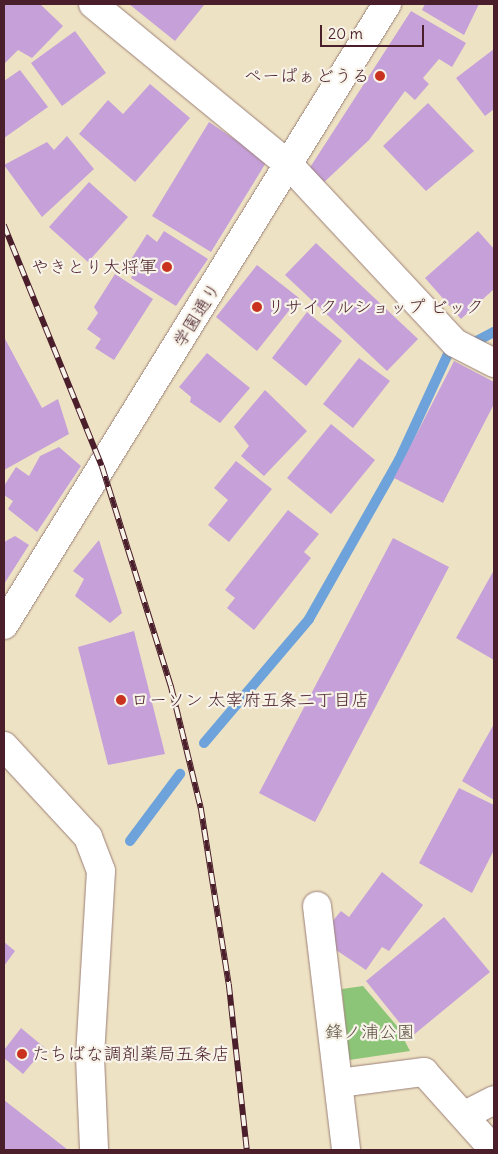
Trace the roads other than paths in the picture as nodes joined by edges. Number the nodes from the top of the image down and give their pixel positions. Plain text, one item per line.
1 (93, 4) edge
2 (387, 4) edge
3 (290, 166) junction
4 (494, 363) edge
5 (4, 625) edge
6 (4, 746) edge
7 (317, 906) dead end
8 (339, 1083) junction
9 (494, 1100) edge
10 (465, 1115) junction
11 (94, 1150) edge
12 (346, 1150) edge
13 (494, 1150) edge

1 - 3 street
2 - 3 street, 学園通り
3 - 4 street
3 - 5 street, 学園通り
6 - 11 street
7 - 8 street
8 - 10 street
8 - 12 street
9 - 10 street
10 - 13 street

